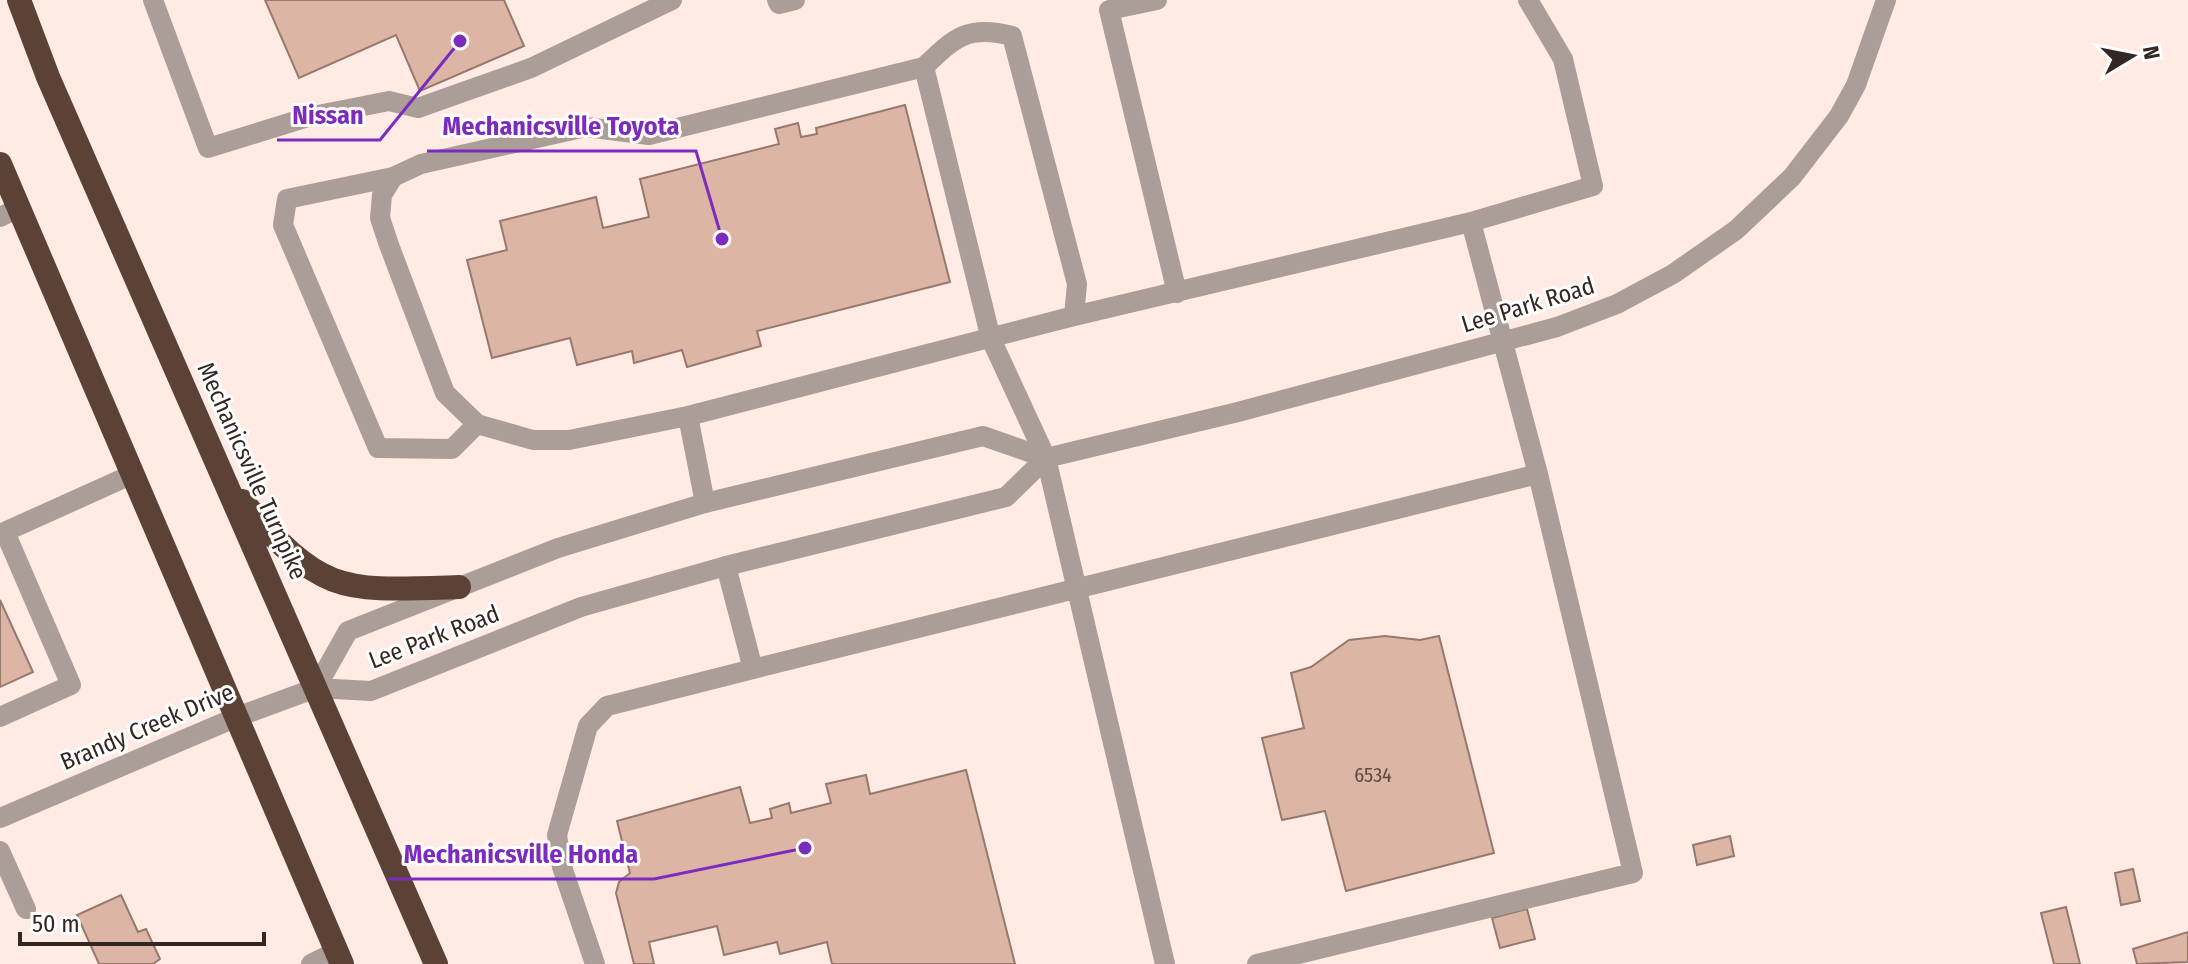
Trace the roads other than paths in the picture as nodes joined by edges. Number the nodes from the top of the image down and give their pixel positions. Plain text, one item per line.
1 (19, 0) edge
2 (153, 0) edge
3 (672, 0) edge
4 (777, 0) edge
5 (795, 0) edge
6 (1157, 0) edge
7 (1528, 0) edge
8 (1886, 0) edge
9 (924, 67) junction
10 (0, 164) edge
11 (393, 177) junction
12 (10, 213) edge
13 (1471, 222) junction
14 (1177, 293) junction
15 (1074, 316) junction
16 (991, 339) junction
17 (1504, 341) junction
18 (688, 416) junction
19 (477, 424) junction
20 (1046, 458) junction
21 (133, 474) junction
22 (1538, 474) junction
23 (226, 482) junction
24 (705, 503) junction
25 (2, 533) edge
26 (726, 566) junction
27 (459, 587) junction
28 (1076, 589) junction
29 (753, 669) junction
30 (316, 688) junction
31 (0, 717) edge
32 (237, 717) junction
33 (0, 818) edge
34 (0, 851) edge
35 (26, 909) dead end
36 (339, 957) edge
37 (311, 964) edge
38 (436, 964) edge
39 (595, 964) edge
40 (1165, 964) edge
41 (1257, 964) edge

1 - 23 highway, Mechanicsville Turnpike
2 - 3 street
4 - 5 street
6 - 14 street
7 - 13 street
8 - 17 street, Lee Park Road
9 - 11 street
9 - 15 street
9 - 16 street
10 - 12 highway
11 - 19 street
11 - 19 street
12 - 21 highway
13 - 14 street
13 - 17 street
14 - 15 street
15 - 16 street
16 - 18 street
16 - 20 street
17 - 20 street, Lee Park Road
17 - 22 street
18 - 19 street
18 - 24 street
20 - 24 street, Lee Park Road
20 - 26 street, Lee Park Road
20 - 28 street
21 - 25 street
21 - 32 highway
22 - 28 street
22 - 41 street
23 - 27 highway
23 - 30 highway, Mechanicsville Turnpike
24 - 27 street, Lee Park Road
25 - 31 street
26 - 29 street
26 - 30 street, Lee Park Road
27 - 30 street, Lee Park Road
28 - 29 street
28 - 40 street
29 - 39 street
30 - 32 street, Brandy Creek Drive
30 - 38 highway, Mechanicsville Turnpike
32 - 33 street, Brandy Creek Drive
32 - 36 highway
34 - 35 street
36 - 37 street

